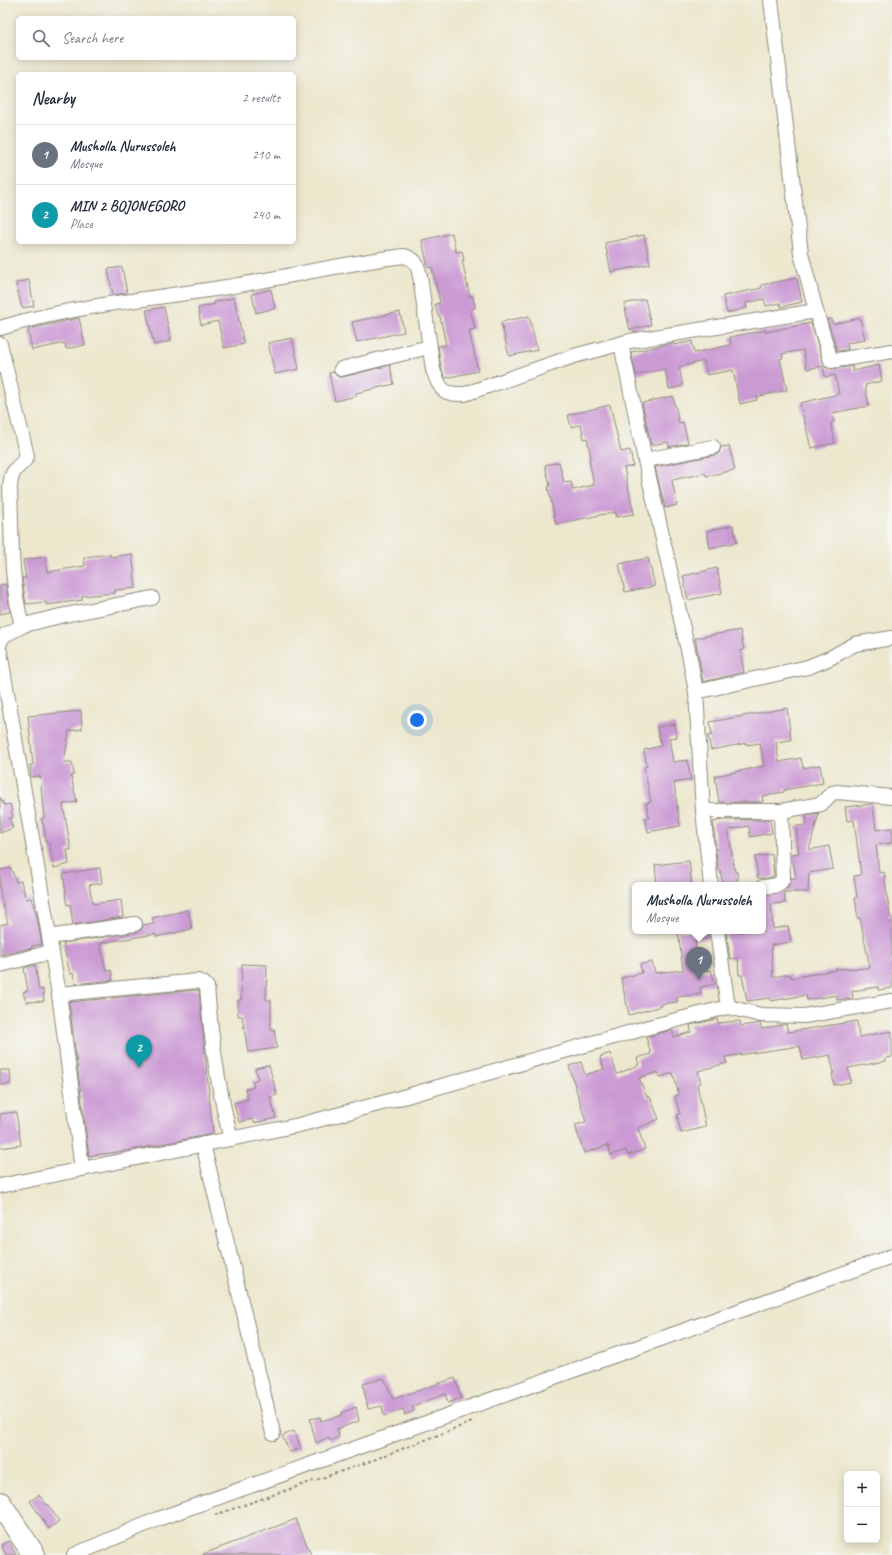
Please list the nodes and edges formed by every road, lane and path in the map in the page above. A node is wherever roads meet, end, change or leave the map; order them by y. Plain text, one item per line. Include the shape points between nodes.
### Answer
1 (771, 0) edge
2 (816, 311) junction
3 (0, 328) edge
4 (0, 344) edge
5 (621, 344) junction
6 (429, 347) junction
7 (892, 351) edge
8 (340, 368) dead end
9 (712, 447) dead end
10 (645, 460) junction
11 (152, 598) dead end
12 (22, 626) junction
13 (892, 638) edge
14 (0, 643) edge
15 (0, 652) edge
16 (696, 692) junction
17 (892, 797) edge
18 (703, 811) junction
19 (781, 811) junction
20 (711, 882) edge
21 (766, 887) edge
22 (135, 924) dead end
23 (717, 934) edge
24 (49, 937) junction
25 (51, 952) junction
26 (0, 965) edge
27 (59, 994) junction
28 (892, 1001) edge
29 (728, 1007) junction
30 (231, 1139) junction
31 (203, 1144) junction
32 (82, 1169) junction
33 (0, 1186) edge
34 (892, 1256) edge
35 (273, 1433) dead end
36 (368, 1462) dead end
37 (0, 1503) edge
38 (215, 1514) dead end
39 (34, 1555) edge
40 (74, 1555) edge

1 - 2 street via 801,254
2 - 5 street
2 - 7 street via 831,361
3 - 6 street via 83,308 228,287 404,256 412,258 418,269 423,290
4 - 12 street via 27,456 11,476 10,487 12,566
5 - 6 street via 574,356 465,394 452,395 438,383
5 - 10 street
6 - 8 street
9 - 10 street
10 - 16 street
11 - 12 street
12 - 14 street via 5,635
13 - 16 street via 855,644 808,667
15 - 24 street
16 - 18 street
17 - 19 street via 832,793 821,804
18 - 19 street
18 - 20 street
19 - 21 street via 783,879 776,886
22 - 24 street
23 - 29 street
24 - 25 street
25 - 26 street
25 - 27 street
27 - 30 street via 198,981 203,983 207,987 221,1101
27 - 32 street
28 - 29 street via 804,1016 762,1014
29 - 30 street via 299,1125
30 - 31 street
31 - 32 street
31 - 35 street
32 - 33 street
34 - 40 street via 158,1519
36 - 38 path
37 - 39 highway

